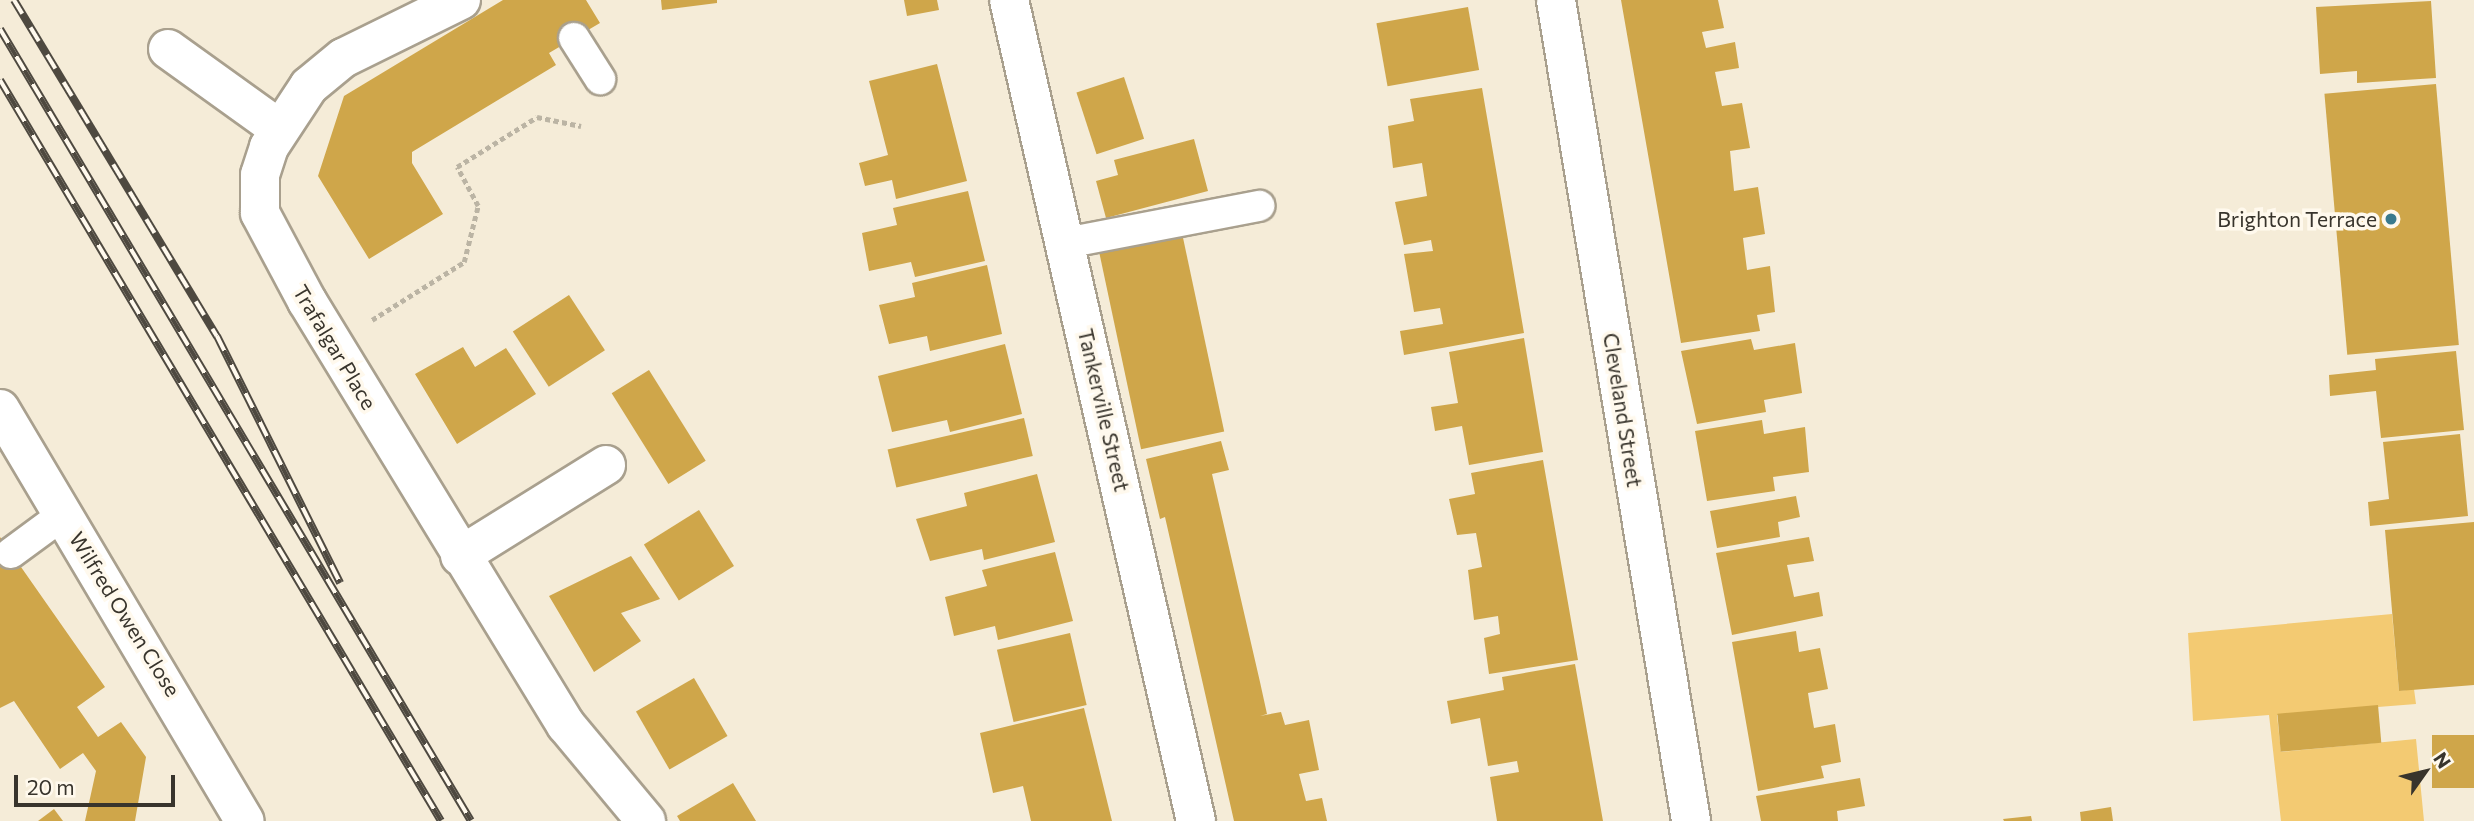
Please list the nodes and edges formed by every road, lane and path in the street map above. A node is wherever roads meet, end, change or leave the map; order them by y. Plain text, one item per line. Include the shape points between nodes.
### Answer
1 (461, 0) edge
2 (1009, 0) edge
3 (1556, 0) edge
4 (574, 38) dead end
5 (168, 49) dead end
6 (600, 79) dead end
7 (581, 126) dead end
8 (278, 128) junction
9 (1259, 206) dead end
10 (1066, 243) junction
11 (333, 345) junction
12 (0, 409) edge
13 (606, 465) dead end
14 (64, 514) junction
15 (11, 552) dead end
16 (460, 556) junction
17 (245, 821) edge
18 (646, 821) edge
19 (1196, 821) edge
20 (1691, 821) edge

1 - 8 street, Trafalgar Place via 343,58 309,86
2 - 10 street, Tankerville Street
3 - 20 street, Cleveland Street
4 - 6 lane
5 - 8 street
7 - 11 path via 537,117 457,167 478,206 464,262
8 - 11 street, Trafalgar Place via 260,176 260,213
9 - 10 lane
10 - 19 street, Tankerville Street
11 - 16 street, Trafalgar Place
12 - 14 street, Wilfred Owen Close
13 - 16 street
14 - 15 lane
14 - 17 street, Wilfred Owen Close
16 - 18 street, Trafalgar Place via 566,725

